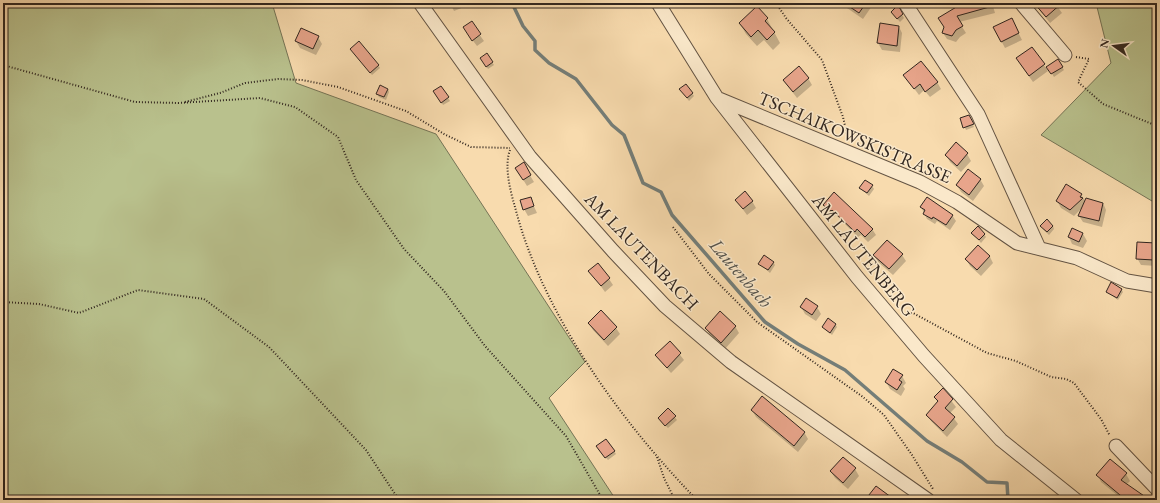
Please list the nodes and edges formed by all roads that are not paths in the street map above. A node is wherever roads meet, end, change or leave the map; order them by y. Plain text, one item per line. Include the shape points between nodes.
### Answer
1 (420, 3) edge
2 (658, 3) edge
3 (905, 3) edge
4 (1021, 3) edge
5 (1065, 55) road end
6 (718, 98) junction
7 (1039, 248) junction
8 (1157, 286) edge
9 (1116, 446) road end
10 (1157, 489) edge
11 (932, 497) edge
12 (1076, 500) edge

1 - 11 street, AM LAUTENBACH via 515,145 540,169 664,306 731,362
2 - 6 street, AM LAUTENBERG
3 - 7 street via 978,114
4 - 5 street
6 - 7 street, TSCHAIKOWSKISTRASSE via 920,182 957,202 1017,243
6 - 12 street, AM LAUTENBERG via 857,277 924,356 1002,440
7 - 8 street, TSCHAIKOWSKISTRASSE via 1077,258 1127,281
9 - 10 street

